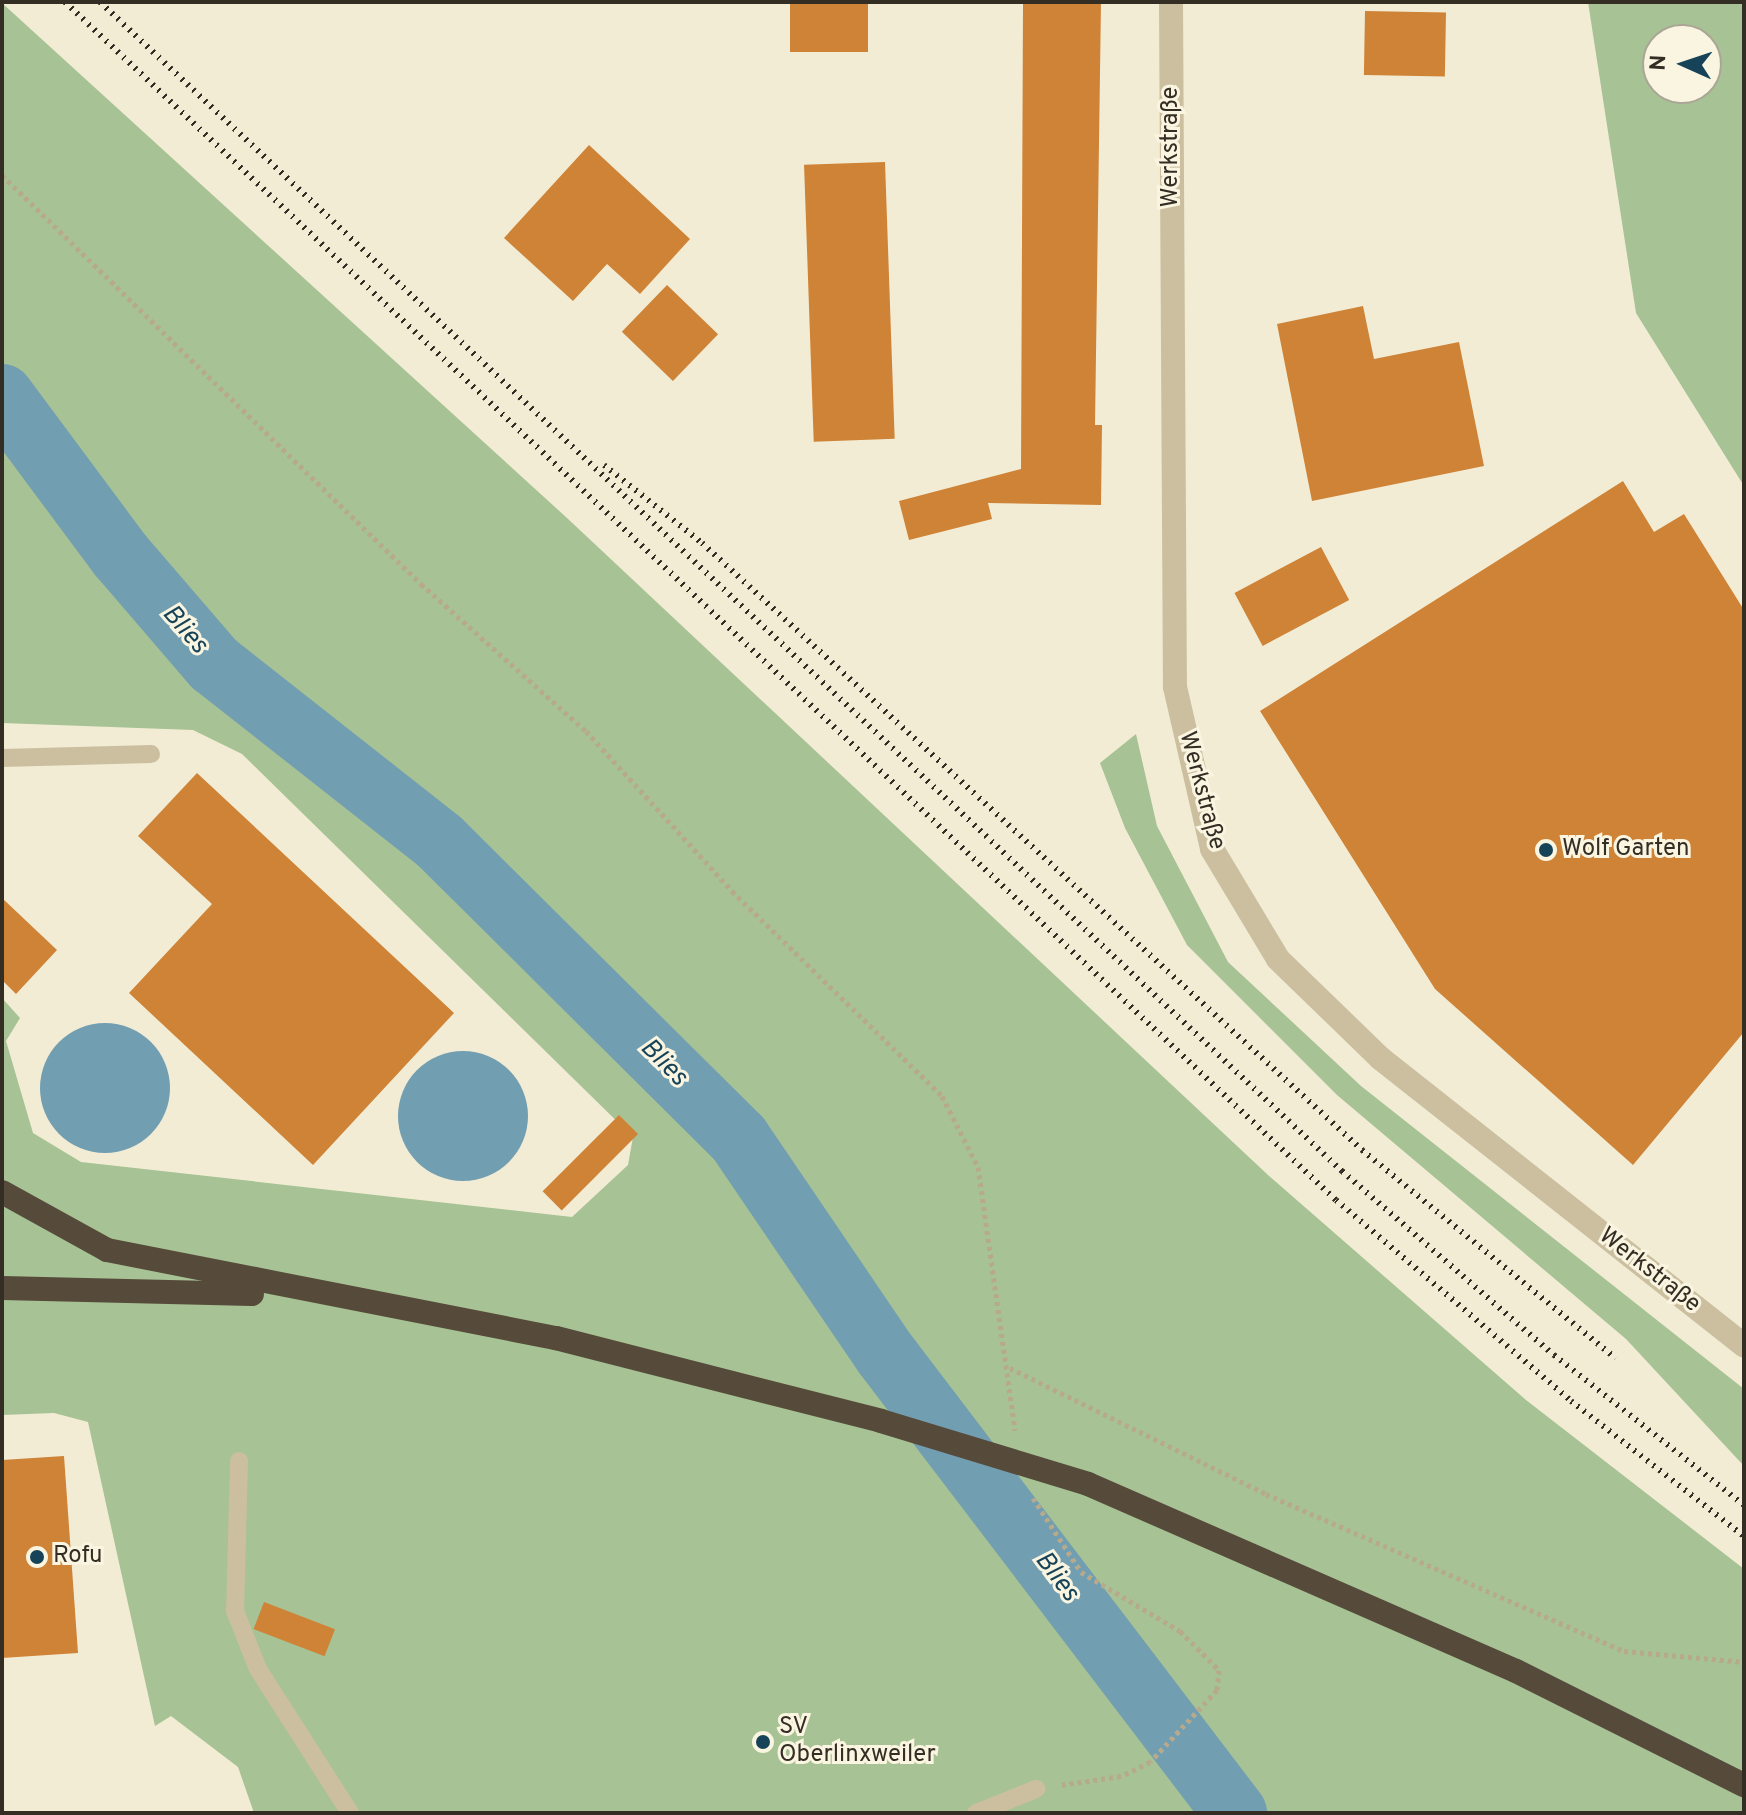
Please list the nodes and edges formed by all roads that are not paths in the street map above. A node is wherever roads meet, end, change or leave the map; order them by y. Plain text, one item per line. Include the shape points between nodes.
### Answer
1 (1171, 2) edge
2 (151, 754) dead end
3 (2, 758) edge
4 (2, 1192) edge
5 (2, 1288) edge
6 (409, 1311) junction
7 (1744, 1345) edge
8 (239, 1461) dead end
9 (1744, 1785) edge
10 (1036, 1789) road end
11 (350, 1813) edge
12 (976, 1813) edge

1 - 7 street, Werkstraße via 1175,687 1212,849 1278,959 1380,1058
2 - 3 lane
4 - 6 highway via 107,1250
5 - 6 highway via 267,1295
6 - 9 highway, bridge via 571,1341 881,1421 1088,1484 1473,1651
8 - 11 lane via 235,1611 258,1669
10 - 12 lane

